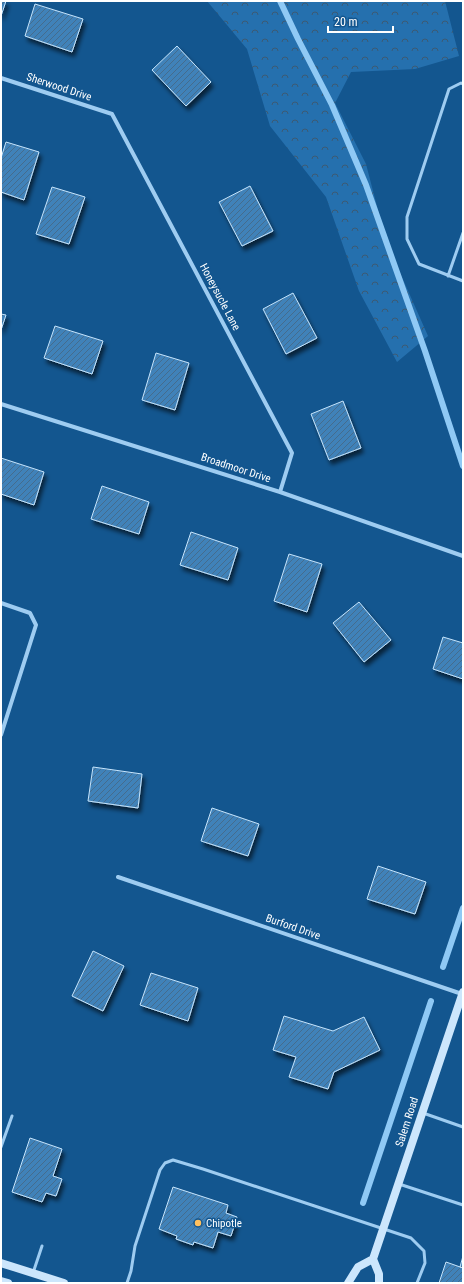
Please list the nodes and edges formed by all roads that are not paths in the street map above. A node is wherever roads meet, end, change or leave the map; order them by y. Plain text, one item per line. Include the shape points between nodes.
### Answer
1 (1, 78) edge
2 (463, 84) edge
3 (112, 114) joint
4 (463, 233) edge
5 (448, 276) junction
6 (463, 282) edge
7 (1, 404) edge
8 (280, 492) junction
9 (463, 556) edge
10 (1, 603) edge
11 (1, 735) edge
12 (118, 877) dead end
13 (463, 994) edge
14 (422, 1113) junction
15 (12, 1116) dead end
16 (463, 1126) edge
17 (1, 1148) edge
18 (398, 1184) junction
19 (463, 1206) edge
20 (382, 1228) junction
21 (42, 1246) dead end
22 (372, 1259) junction
23 (1, 1262) edge
24 (33, 1273) junction
25 (1, 1281) edge
26 (8, 1283) edge
27 (64, 1283) edge
28 (127, 1283) edge
29 (348, 1283) edge
30 (378, 1283) edge
31 (417, 1283) edge

1 - 3 street, Sherwood Drive
2 - 5 lane via 449,89 407,217 407,239 419,264
3 - 8 street, Honeysucle Lane via 292,453
4 - 5 lane
5 - 6 lane
7 - 8 street, Broadmoor Drive
8 - 9 street, Broadmoor Drive
10 - 11 street via 30,613 36,625
12 - 13 street, Burford Drive
13 - 14 main road, Salem Road
14 - 16 lane
14 - 18 main road, Salem Road
15 - 17 lane
18 - 19 lane
18 - 20 main road, Salem Road
20 - 22 main road, Salem Road
20 - 28 lane via 173,1160 165,1163 160,1170 135,1246
20 - 31 lane via 411,1238 424,1251 425,1263
21 - 24 lane
22 - 29 main road via 358,1268
22 - 30 main road via 379,1274
23 - 24 main road
24 - 27 main road
25 - 26 main road

